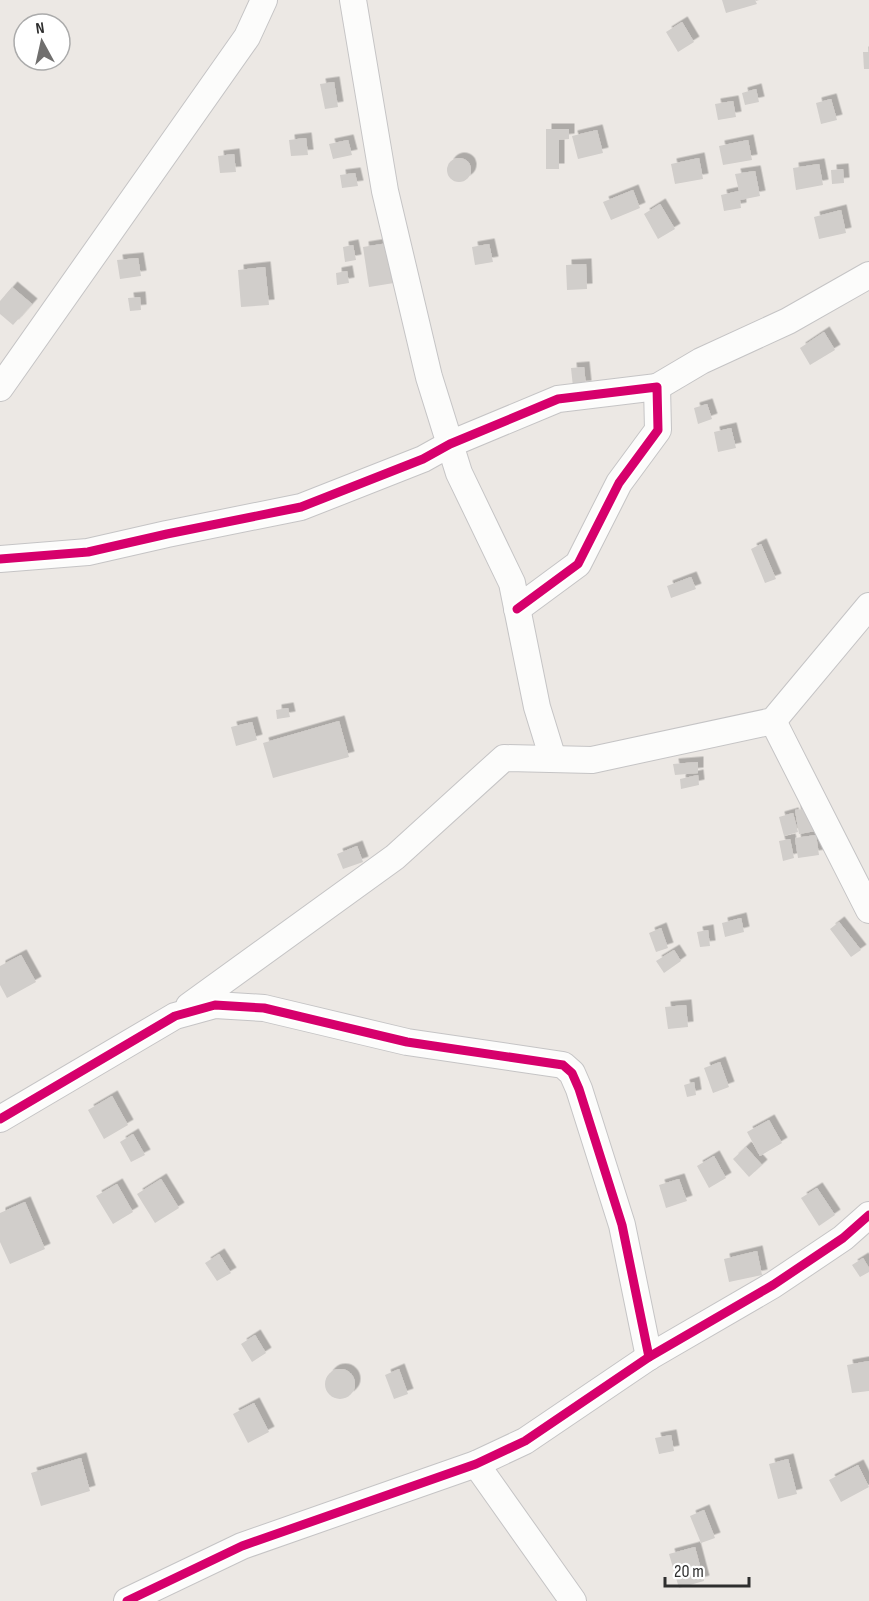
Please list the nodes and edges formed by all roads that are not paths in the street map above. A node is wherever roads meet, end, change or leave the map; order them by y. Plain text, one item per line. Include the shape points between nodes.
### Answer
1 (264, 0) edge
2 (352, 0) edge
3 (869, 275) edge
4 (657, 387) junction
5 (0, 388) edge
6 (450, 444) junction
7 (0, 559) edge
8 (869, 606) edge
9 (517, 609) junction
10 (773, 721) junction
11 (553, 759) junction
12 (869, 910) edge
13 (165, 1022) junction
14 (0, 1119) edge
15 (868, 1217) edge
16 (649, 1357) junction
17 (476, 1464) junction
18 (127, 1601) edge
19 (573, 1601) edge

1 - 5 street via 247,37
2 - 6 street via 385,191 429,377
3 - 4 street
4 - 6 street via 558,399
4 - 9 street via 658,430 619,483 578,564
6 - 7 street via 423,459 301,507 88,552
6 - 9 street via 459,473 512,583
8 - 10 street
9 - 11 street via 537,707
10 - 11 street via 592,760
10 - 12 street
11 - 13 street via 504,758 395,857
13 - 14 street
13 - 16 street via 215,1005 264,1008 406,1042 563,1065 572,1073 579,1089 622,1225
15 - 16 street via 773,1285
16 - 17 street via 525,1442
17 - 18 street via 242,1546
17 - 19 street

